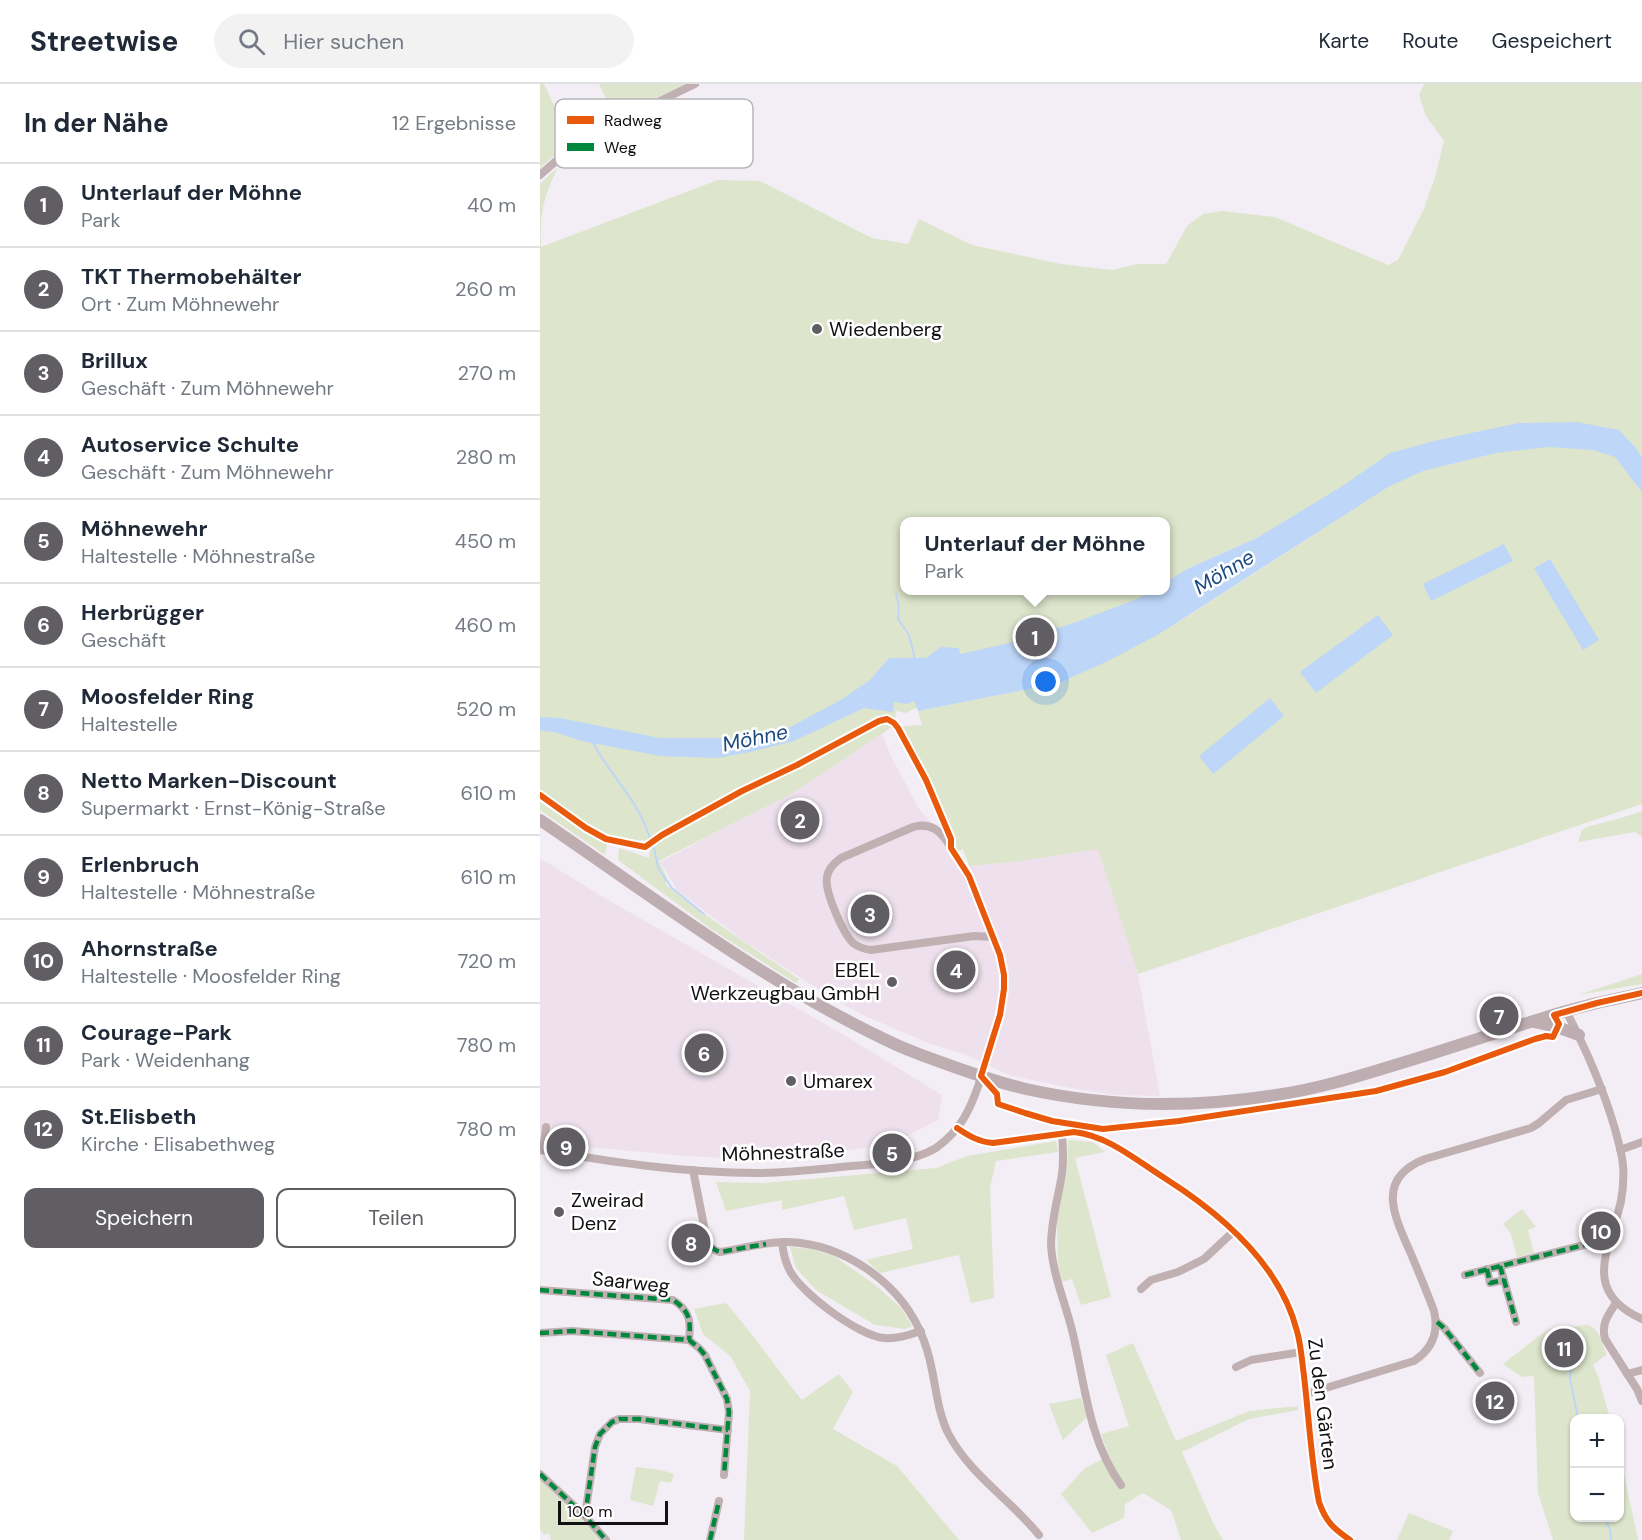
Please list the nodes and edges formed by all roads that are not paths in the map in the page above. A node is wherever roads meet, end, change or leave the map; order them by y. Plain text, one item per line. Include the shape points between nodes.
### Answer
1 (695, 84) edge
2 (664, 99) edge
3 (555, 162) edge
4 (540, 175) edge
5 (540, 820) edge
6 (993, 937) junction
7 (1642, 993) edge
8 (1566, 1011) junction
9 (1532, 1022) junction
10 (1579, 1035) junction
11 (981, 1076) junction
12 (1602, 1089) junction
13 (546, 1127) dead end
14 (957, 1128) junction
15 (1062, 1133) junction
16 (1642, 1142) edge
17 (542, 1150) edge
18 (1620, 1150) junction
19 (693, 1170) junction
20 (1234, 1231) junction
21 (1608, 1240) junction
22 (782, 1242) junction
23 (1500, 1266) junction
24 (1487, 1269) junction
25 (1465, 1275) dead end
26 (1504, 1280) junction
27 (1141, 1289) dead end
28 (540, 1290) edge
29 (1616, 1303) junction
30 (1642, 1319) edge
31 (1437, 1322) junction
32 (1516, 1322) dead end
33 (921, 1331) junction
34 (540, 1333) edge
35 (689, 1340) junction
36 (1300, 1352) junction
37 (1236, 1367) dead end
38 (1642, 1370) edge
39 (1480, 1373) dead end
40 (1627, 1374) junction
41 (1306, 1394) junction
42 (1642, 1401) edge
43 (728, 1430) junction
44 (540, 1474) edge
45 (724, 1475) dead end
46 (1121, 1485) dead end
47 (719, 1501) dead end
48 (585, 1516) junction
49 (1039, 1535) dead end
50 (606, 1540) edge
51 (710, 1540) edge
52 (1350, 1540) edge

1 - 2 street
3 - 4 street
5 - 11 main road via 726,948 814,1002 891,1042
6 - 6 street, Möhnestraße via 969,876 936,829 920,825 840,858 826,879 845,933 866,950
6 - 11 street, Möhnestraße via 1000,955 1004,989
7 - 8 main road
8 - 9 main road
8 - 10 street
9 - 10 main road
9 - 11 main road via 1335,1083 1216,1102 1092,1099
10 - 12 street
11 - 14 street, Möhnestraße
12 - 18 street
12 - 31 street via 1566,1100 1531,1128 1425,1159 1400,1176 1392,1206
13 - 17 street, Möhnestraße
14 - 15 street, Zu den Gärten via 984,1143
14 - 19 street, Möhnestraße via 929,1151 906,1159 783,1172
15 - 20 street, Zu den Gärten via 1087,1133 1109,1143 1192,1197
15 - 46 street via 1062,1171 1052,1225 1053,1266 1074,1337 1095,1433 1109,1469
16 - 18 street
17 - 19 street, Möhnestraße
18 - 21 street via 1622,1194
19 - 22 street via 705,1235 714,1250
20 - 27 street via 1204,1259 1151,1280
20 - 36 street, Zu den Gärten via 1280,1290 1297,1331
21 - 23 street
21 - 29 street via 1603,1271
22 - 33 street via 820,1247 864,1267 902,1302
22 - 33 street via 793,1277 844,1321 885,1338
23 - 24 street
23 - 26 street
24 - 25 street
24 - 26 street via 1490,1283
26 - 32 street
28 - 35 street, Saarweg via 673,1300 689,1318
29 - 30 street
29 - 40 street via 1606,1317 1603,1332
31 - 39 street
31 - 41 street via 1431,1344 1414,1361
33 - 49 street via 949,1434 975,1471
34 - 35 street via 572,1331
35 - 43 street via 705,1355 727,1399
36 - 37 street via 1251,1360
36 - 41 street, Zu den Gärten
38 - 40 street
40 - 42 street
41 - 52 street, Zu den Gärten via 1319,1502 1329,1523
43 - 45 street
43 - 48 street via 639,1419 612,1422 600,1434 595,1447
44 - 48 street
47 - 51 street
48 - 50 street

